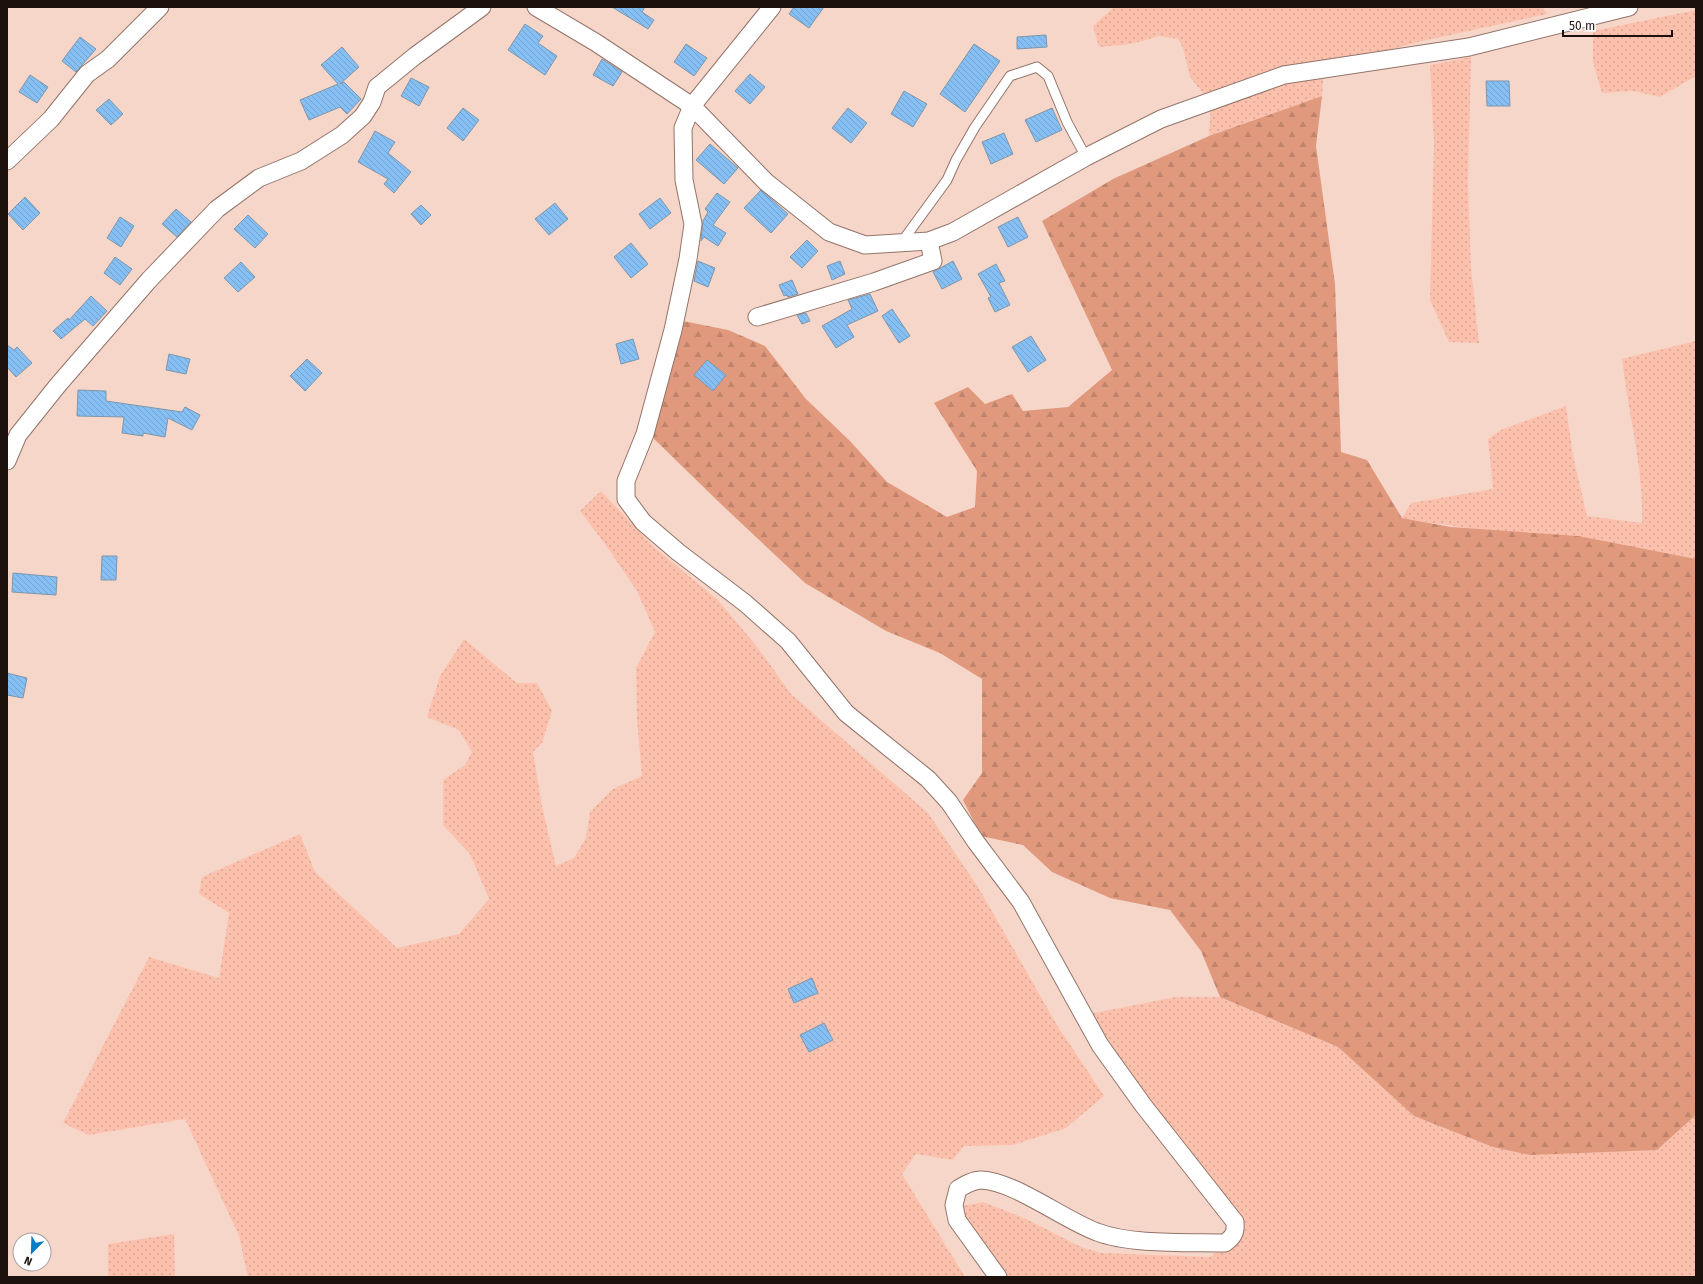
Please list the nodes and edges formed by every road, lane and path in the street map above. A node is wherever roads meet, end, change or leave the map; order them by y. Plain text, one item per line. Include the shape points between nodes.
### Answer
1 (160, 7) edge
2 (482, 7) edge
3 (536, 7) edge
4 (772, 7) edge
5 (1628, 7) edge
6 (692, 106) junction
7 (1086, 157) junction
8 (7, 161) edge
9 (929, 241) junction
10 (901, 243) junction
11 (757, 317) dead end
12 (7, 461) edge
13 (998, 1277) edge

1 - 8 street via 108,59 87,74 51,119
2 - 12 street via 377,87 372,102 363,116 342,135 301,161 259,178 217,209 144,286 58,385 18,435
3 - 6 street via 595,42
4 - 6 street
5 - 7 street via 1470,46 1284,75 1161,119
6 - 10 street via 766,182 829,232 865,245
6 - 13 street via 683,131 684,180 693,224 688,259 673,330 645,434 626,481 626,499 649,527 788,641 846,714 928,779 949,802 1021,902 1100,1045 1234,1222 1236,1231 1225,1243 1120,1239 1097,1232 1004,1185 980,1180 958,1189 954,1205 957,1220
7 - 9 street via 953,232
7 - 10 lane via 1067,122 1048,76 1037,66 1010,76 975,127 947,180
9 - 10 street
9 - 11 street via 933,261 874,282

